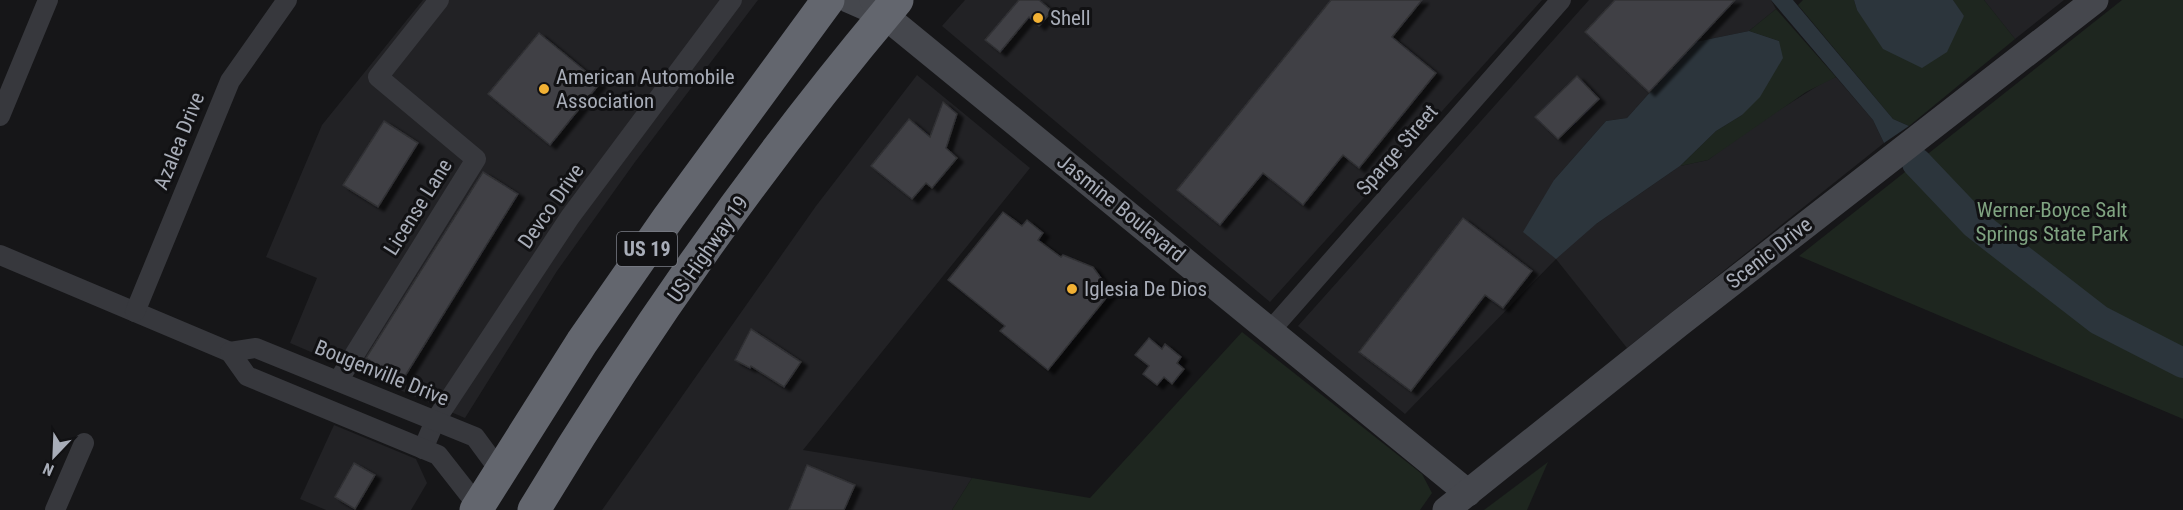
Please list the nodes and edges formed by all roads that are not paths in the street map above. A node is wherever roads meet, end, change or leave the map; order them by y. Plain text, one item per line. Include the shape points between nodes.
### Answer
1 (48, 0) edge
2 (439, 0) edge
3 (732, 0) edge
4 (828, 0) edge
5 (850, 0) edge
6 (1561, 0) edge
7 (2095, 0) edge
8 (285, 1) edge
9 (885, 5) edge
10 (0, 116) edge
11 (0, 255) edge
12 (135, 312) junction
13 (1270, 331) junction
14 (230, 352) junction
15 (338, 381) junction
16 (435, 421) junction
17 (84, 443) dead end
18 (423, 449) junction
19 (500, 471) junction
20 (1468, 493) junction
21 (486, 509) edge
22 (55, 510) edge
23 (534, 510) edge
24 (1446, 510) edge

1 - 10 street
2 - 15 street, License Lane via 378,77 476,159
3 - 16 street, Devco Drive via 570,217
4 - 19 highway, US 19 via 589,333
5 - 9 street, Jasmine Boulevard
6 - 13 street, Sparge Street
7 - 20 street, Scenic Drive
8 - 12 street, Azalea Drive via 230,81
9 - 13 street, Jasmine Boulevard
9 - 23 highway, US Highway 19 / US 19 via 703,254
11 - 12 street, Bougenville Drive
12 - 14 street, Bougenville Drive
13 - 20 street, Jasmine Boulevard
14 - 15 street, Bougenville Drive via 256,348
14 - 18 street via 247,376
15 - 16 street, Bougenville Drive
16 - 18 street, Devco Drive
16 - 19 street, Bougenville Drive via 475,437
17 - 22 street
18 - 21 street via 438,455
19 - 21 highway via 507,497
20 - 24 street, Scenic Drive

